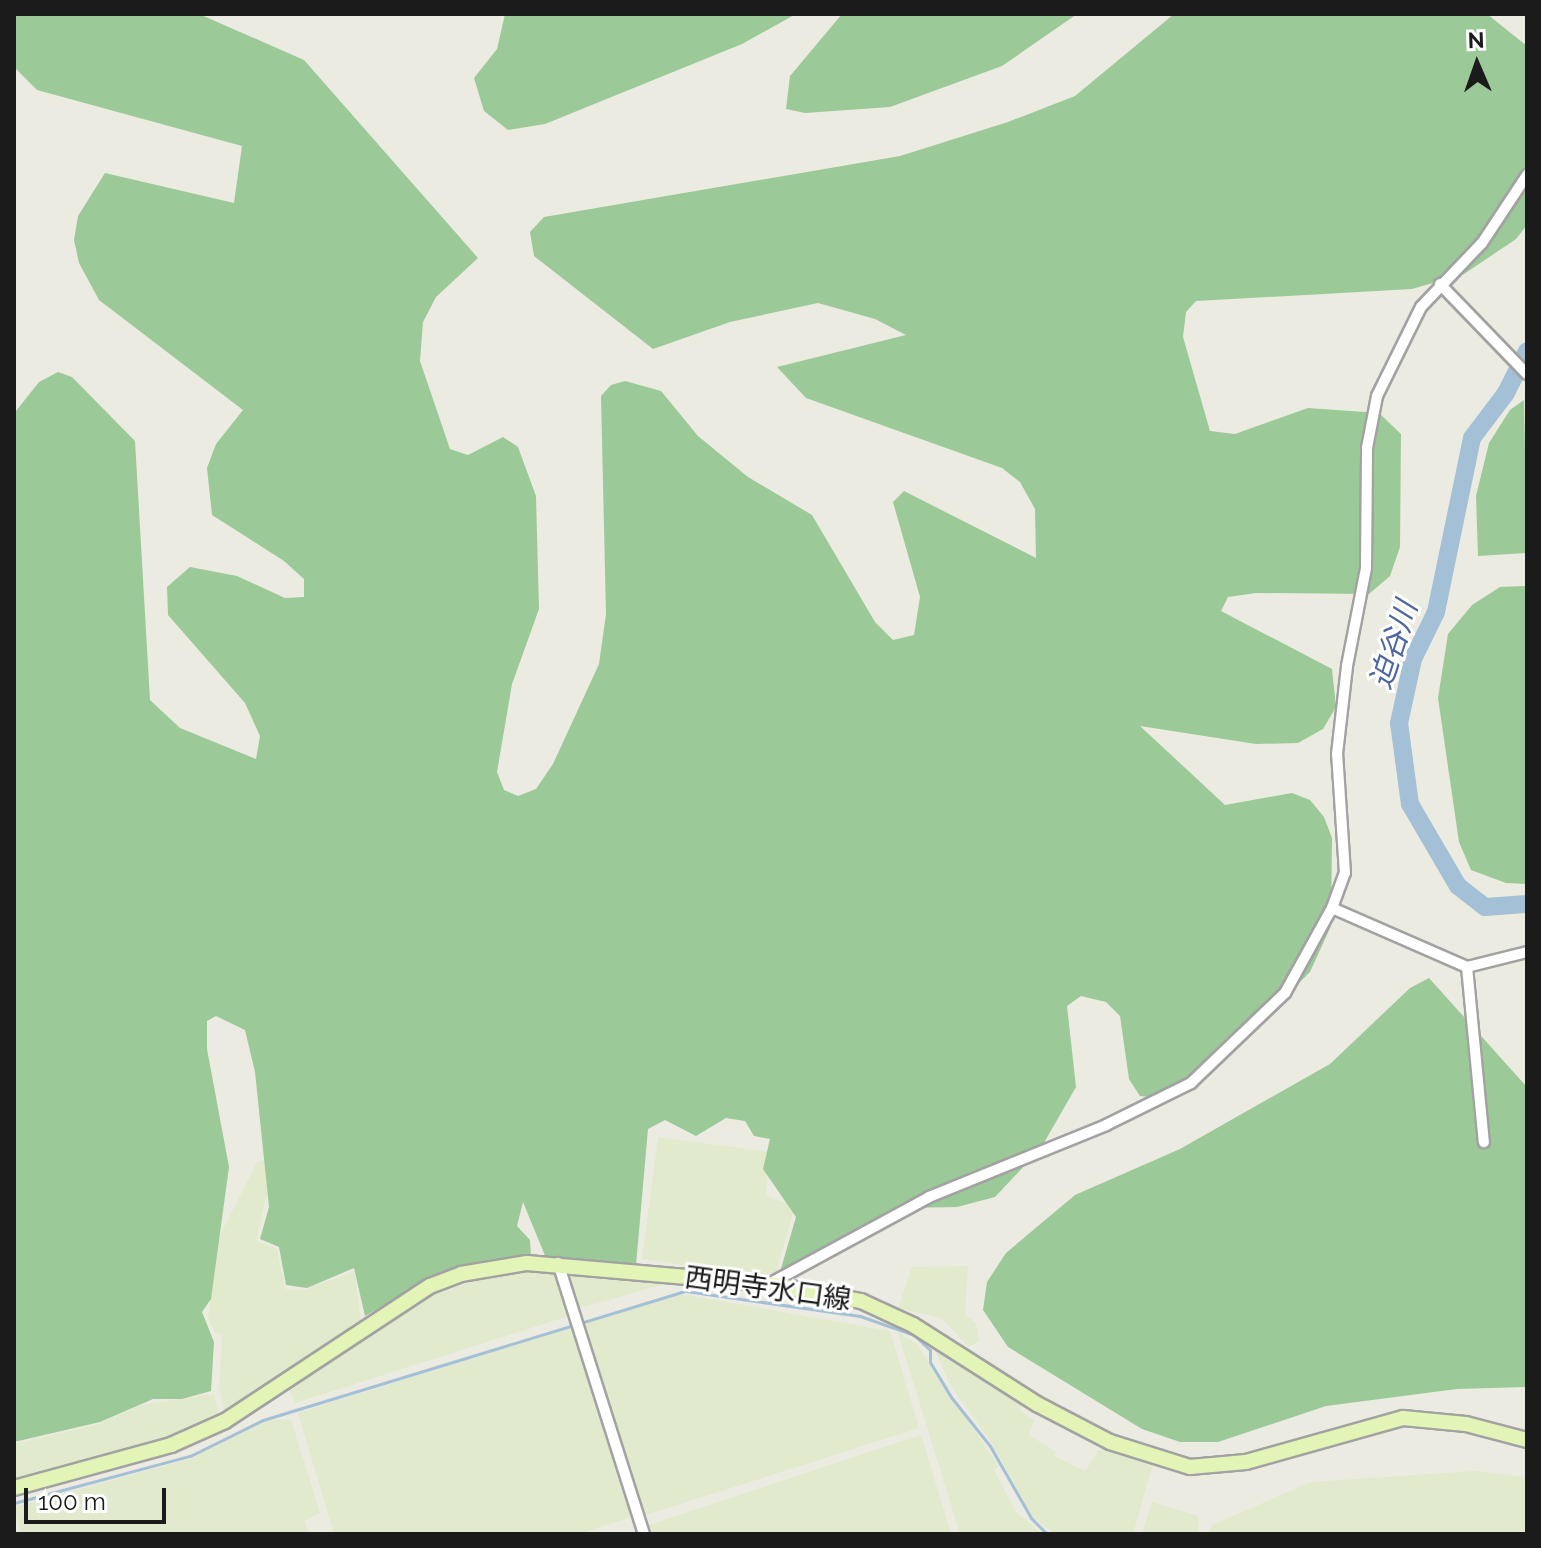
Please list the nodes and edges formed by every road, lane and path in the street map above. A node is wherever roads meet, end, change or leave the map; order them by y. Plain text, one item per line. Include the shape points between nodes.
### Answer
1 (1527, 175) edge
2 (1440, 284) junction
3 (1527, 374) edge
4 (1332, 908) junction
5 (1527, 952) edge
6 (1467, 967) junction
7 (1484, 1142) dead end
8 (558, 1263) junction
9 (769, 1284) junction
10 (1527, 1440) edge
11 (14, 1488) edge
12 (644, 1534) edge

1 - 2 street via 1482,243
2 - 3 street
2 - 4 street via 1408,328 1370,422 1366,568 1337,754 1345,873
4 - 6 street
4 - 9 street via 1285,993 1191,1083 1106,1125 929,1197
5 - 6 street
6 - 7 street
8 - 9 main road, 西明寺水口線
8 - 11 main road, 西明寺水口線 via 493,1267 430,1286 225,1421 171,1445
8 - 12 street
9 - 10 main road, 西明寺水口線 via 889,1311 1037,1404 1110,1442 1190,1467 1246,1462 1403,1418 1466,1424

